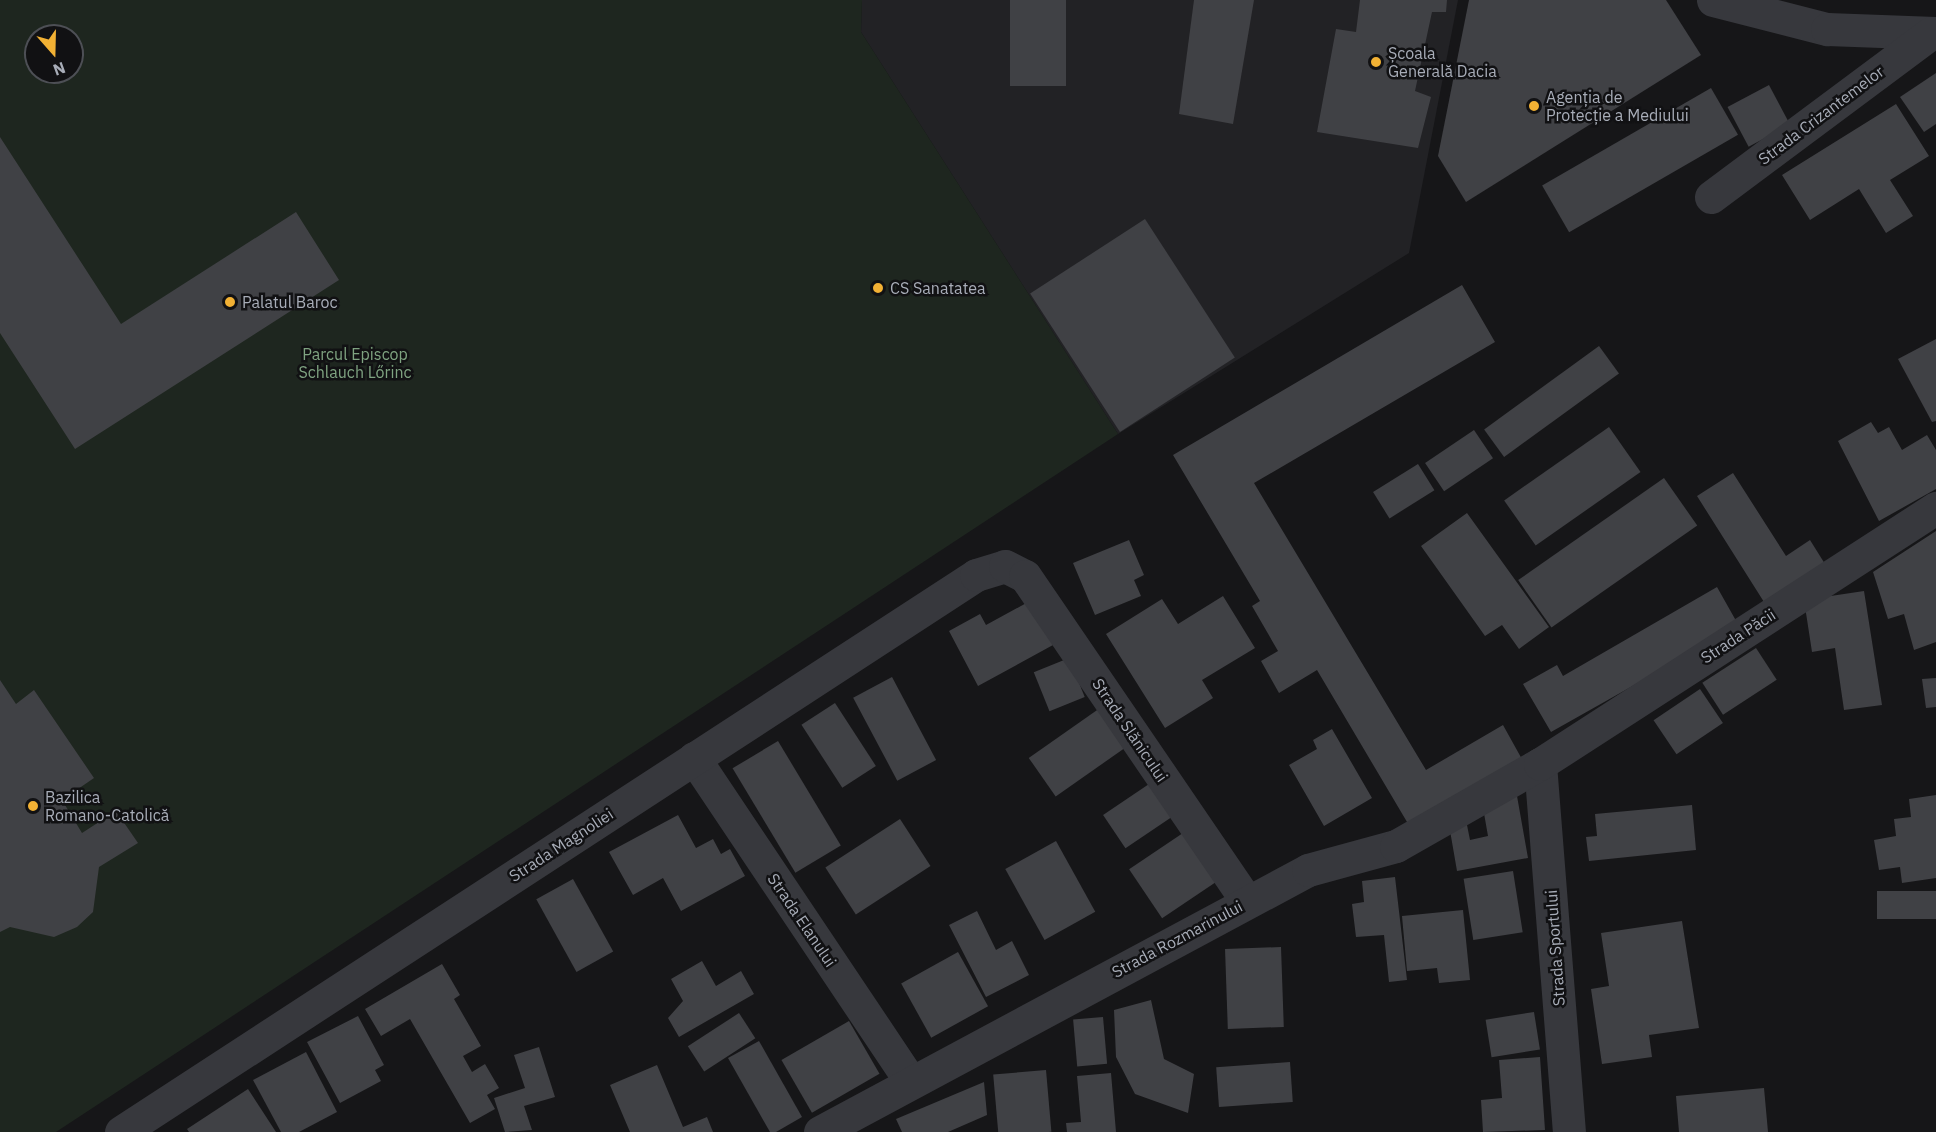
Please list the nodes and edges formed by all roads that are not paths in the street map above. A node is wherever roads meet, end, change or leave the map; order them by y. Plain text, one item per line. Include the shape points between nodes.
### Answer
1 (1713, 0) edge
2 (1933, 33) edge
3 (1711, 196) dead end
4 (1936, 508) edge
5 (1005, 566) joint
6 (694, 758) junction
7 (1540, 764) junction
8 (1247, 902) junction
9 (911, 1082) junction
10 (121, 1132) edge
11 (820, 1132) edge
12 (1569, 1132) edge

1 - 2 street via 1827,29
2 - 3 street, Strada Crizantemelor
4 - 7 street, Strada Păcii
5 - 6 street, Strada Magnoliei via 976,575
5 - 8 street, Strada Slănicului via 1025,576
6 - 9 street, Strada Elanului
6 - 10 street, Strada Magnoliei
7 - 8 street, Strada Rozmarinului via 1396,846 1308,870
7 - 12 street, Strada Sportului
8 - 9 street, Strada Rozmarinului
9 - 11 street, Strada Rozmarinului

